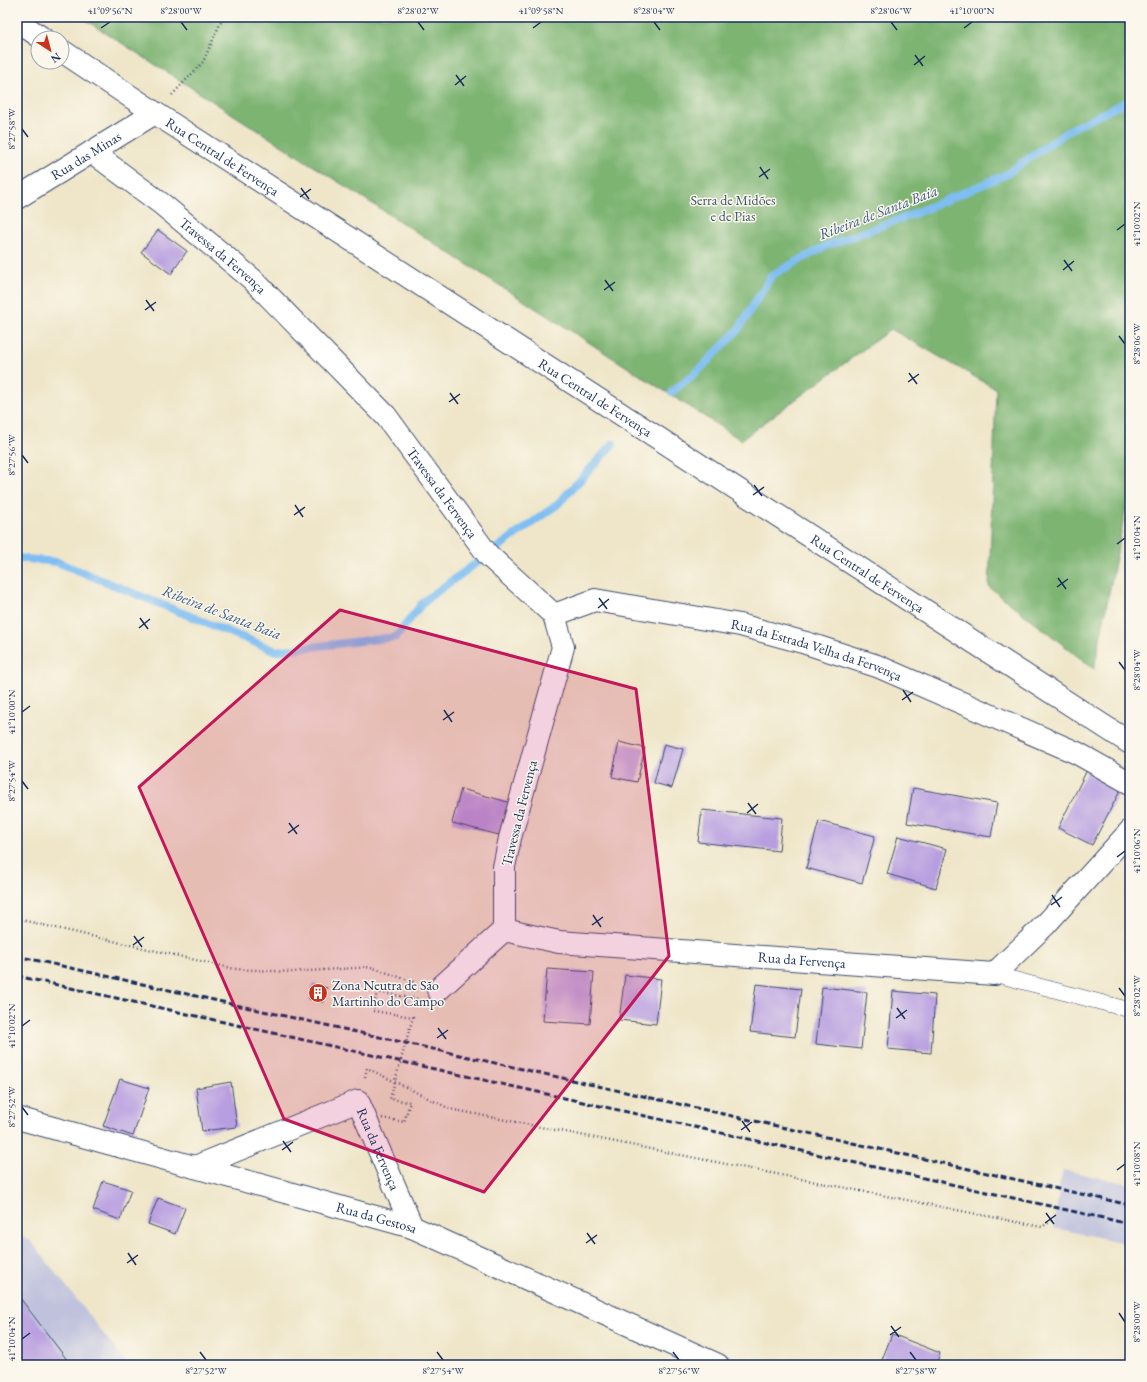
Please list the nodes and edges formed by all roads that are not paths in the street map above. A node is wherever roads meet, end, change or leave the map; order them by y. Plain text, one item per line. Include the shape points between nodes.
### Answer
1 (17, 21) edge
2 (30, 30) edge
3 (70, 56) edge
4 (155, 113) junction
5 (92, 152) junction
6 (17, 198) edge
7 (554, 615) junction
8 (1130, 743) edge
9 (1130, 783) edge
10 (1130, 830) edge
11 (504, 930) junction
12 (994, 974) junction
13 (438, 990) road end
14 (1130, 1010) edge
15 (17, 1118) edge
16 (194, 1167) junction
17 (412, 1227) junction
18 (718, 1365) edge

1 - 2 street
3 - 4 street, Rua Central de Fervença
4 - 5 street, Rua das Minas
4 - 8 street, Rua Central de Fervença
5 - 6 street, Rua das Minas
5 - 7 street, Travessa da Fervença via 162,205 252,279 386,416 488,555
7 - 9 street, Rua da Estrada Velha da Fervença via 595,600 740,625 806,643 877,666 1077,753
7 - 11 street, Travessa da Fervença via 563,648 510,838 504,867
10 - 12 street via 1046,924
11 - 12 street, Rua da Fervença via 560,942
11 - 13 street
12 - 14 lane
15 - 16 street, Rua da Gestosa
16 - 17 street, Rua da Gestosa
16 - 17 street, Rua da Fervença via 358,1101
17 - 18 street, Rua da Gestosa

